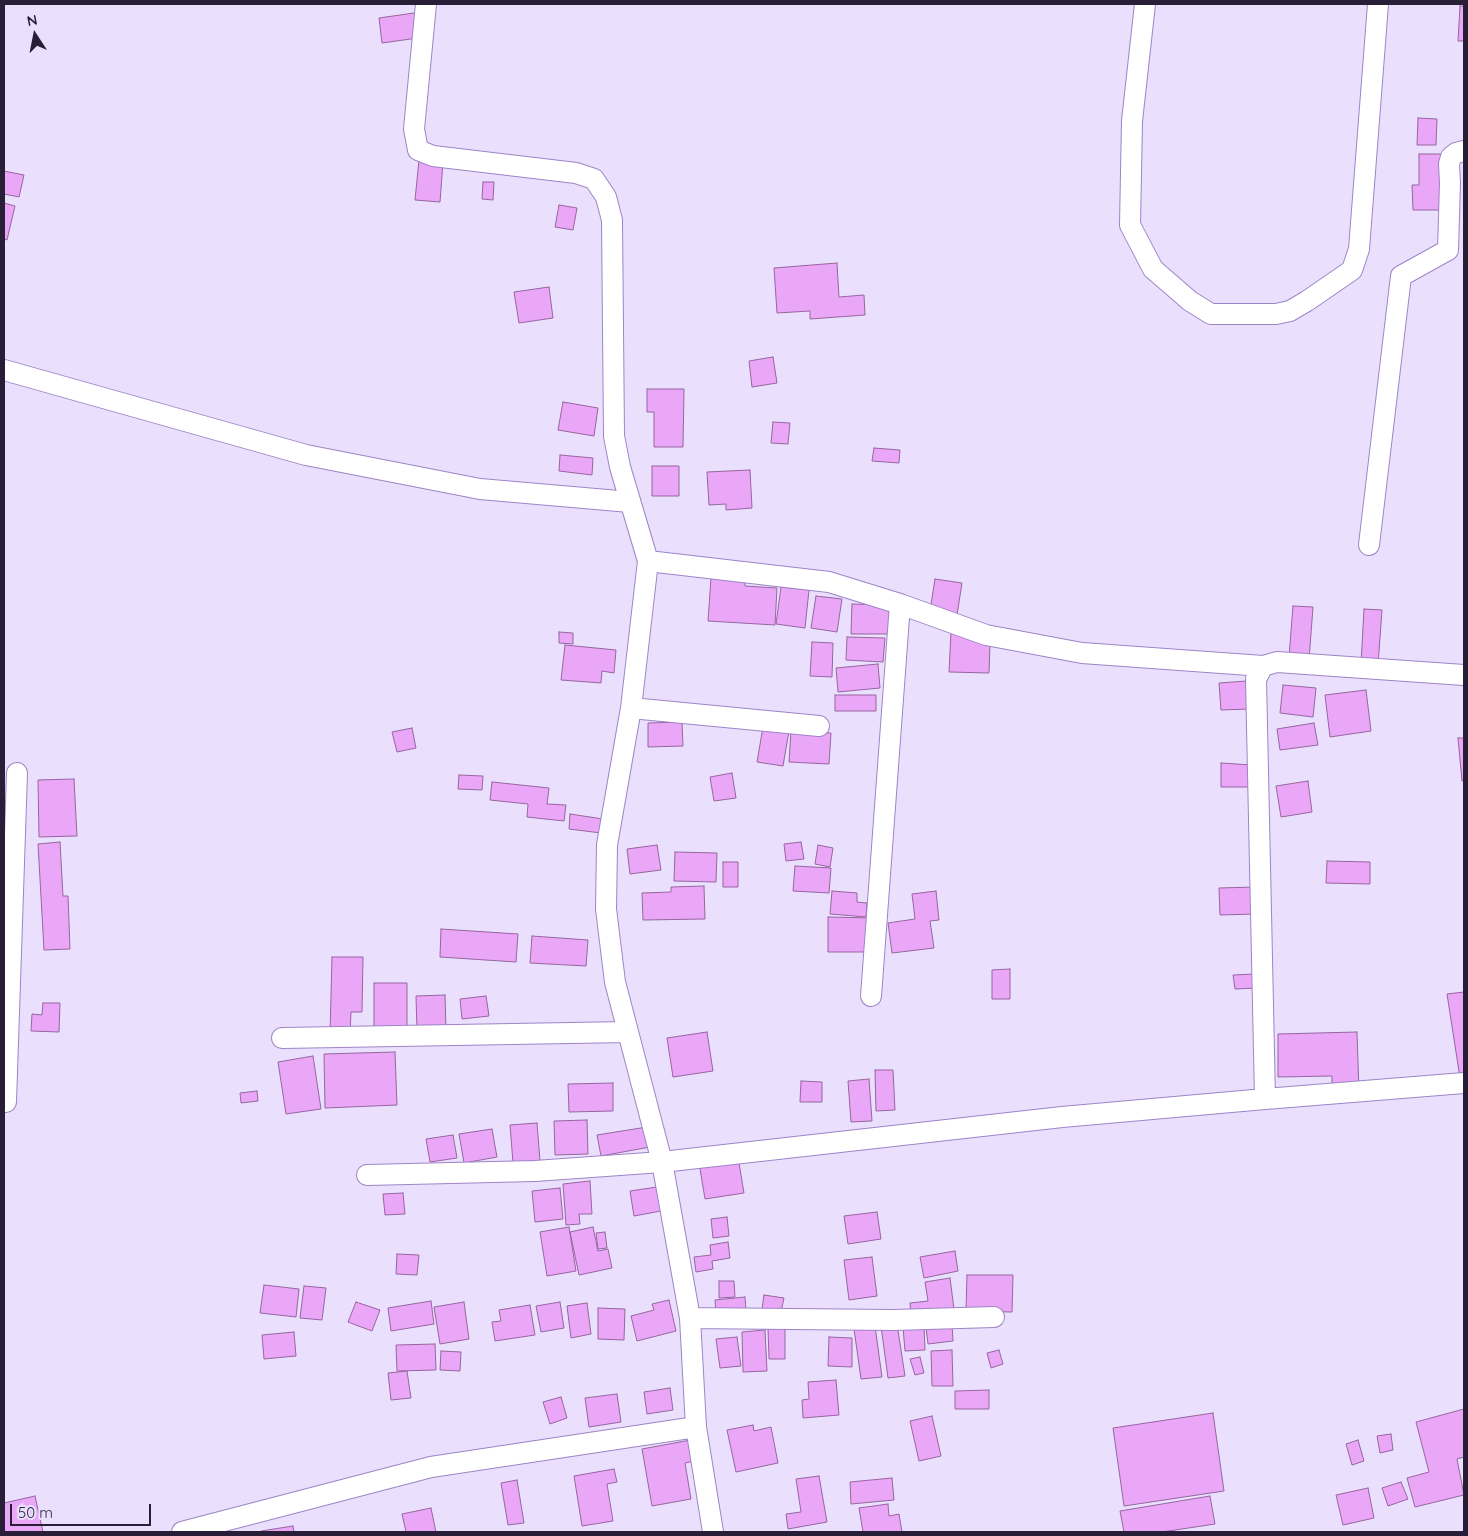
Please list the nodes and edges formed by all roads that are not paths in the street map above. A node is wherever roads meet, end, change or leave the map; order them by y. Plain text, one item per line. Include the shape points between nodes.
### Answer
1 (426, 4) edge
2 (1145, 4) edge
3 (1378, 4) edge
4 (1464, 151) edge
5 (4, 370) edge
6 (630, 502) junction
7 (1368, 545) dead end
8 (648, 561) junction
9 (900, 604) junction
10 (1263, 666) junction
11 (1464, 675) edge
12 (631, 708) junction
13 (819, 726) dead end
14 (17, 773) dead end
15 (10, 853) edge
16 (871, 996) dead end
17 (628, 1032) junction
18 (282, 1038) dead end
19 (1464, 1083) edge
20 (1265, 1100) junction
21 (6, 1102) dead end
22 (662, 1162) junction
23 (368, 1175) dead end
24 (994, 1317) dead end
25 (690, 1318) junction
26 (696, 1427) junction
27 (182, 1532) edge
28 (713, 1532) edge

1 - 6 street via 414,129 418,150 433,156 576,173 594,179 606,197 612,220 614,436
2 - 3 street via 1132,121 1130,225 1153,269 1190,301 1211,314 1290,311 1352,270 1359,249
4 - 7 street via 1451,157 1449,164 1448,250 1401,276
5 - 6 street via 306,455 480,489
6 - 8 street
8 - 9 street via 829,582
8 - 12 street
9 - 10 street via 986,635 1082,653
9 - 16 street
10 - 11 street via 1292,662
10 - 20 street via 1256,679
12 - 13 street
12 - 17 street via 607,845 606,891 615,982
14 - 15 street
15 - 21 street
17 - 18 street
17 - 22 street
19 - 20 street
20 - 22 street via 1062,1117
22 - 23 street via 535,1171
22 - 25 street
24 - 25 street via 893,1320
25 - 26 street
26 - 27 street via 431,1467
26 - 28 street

